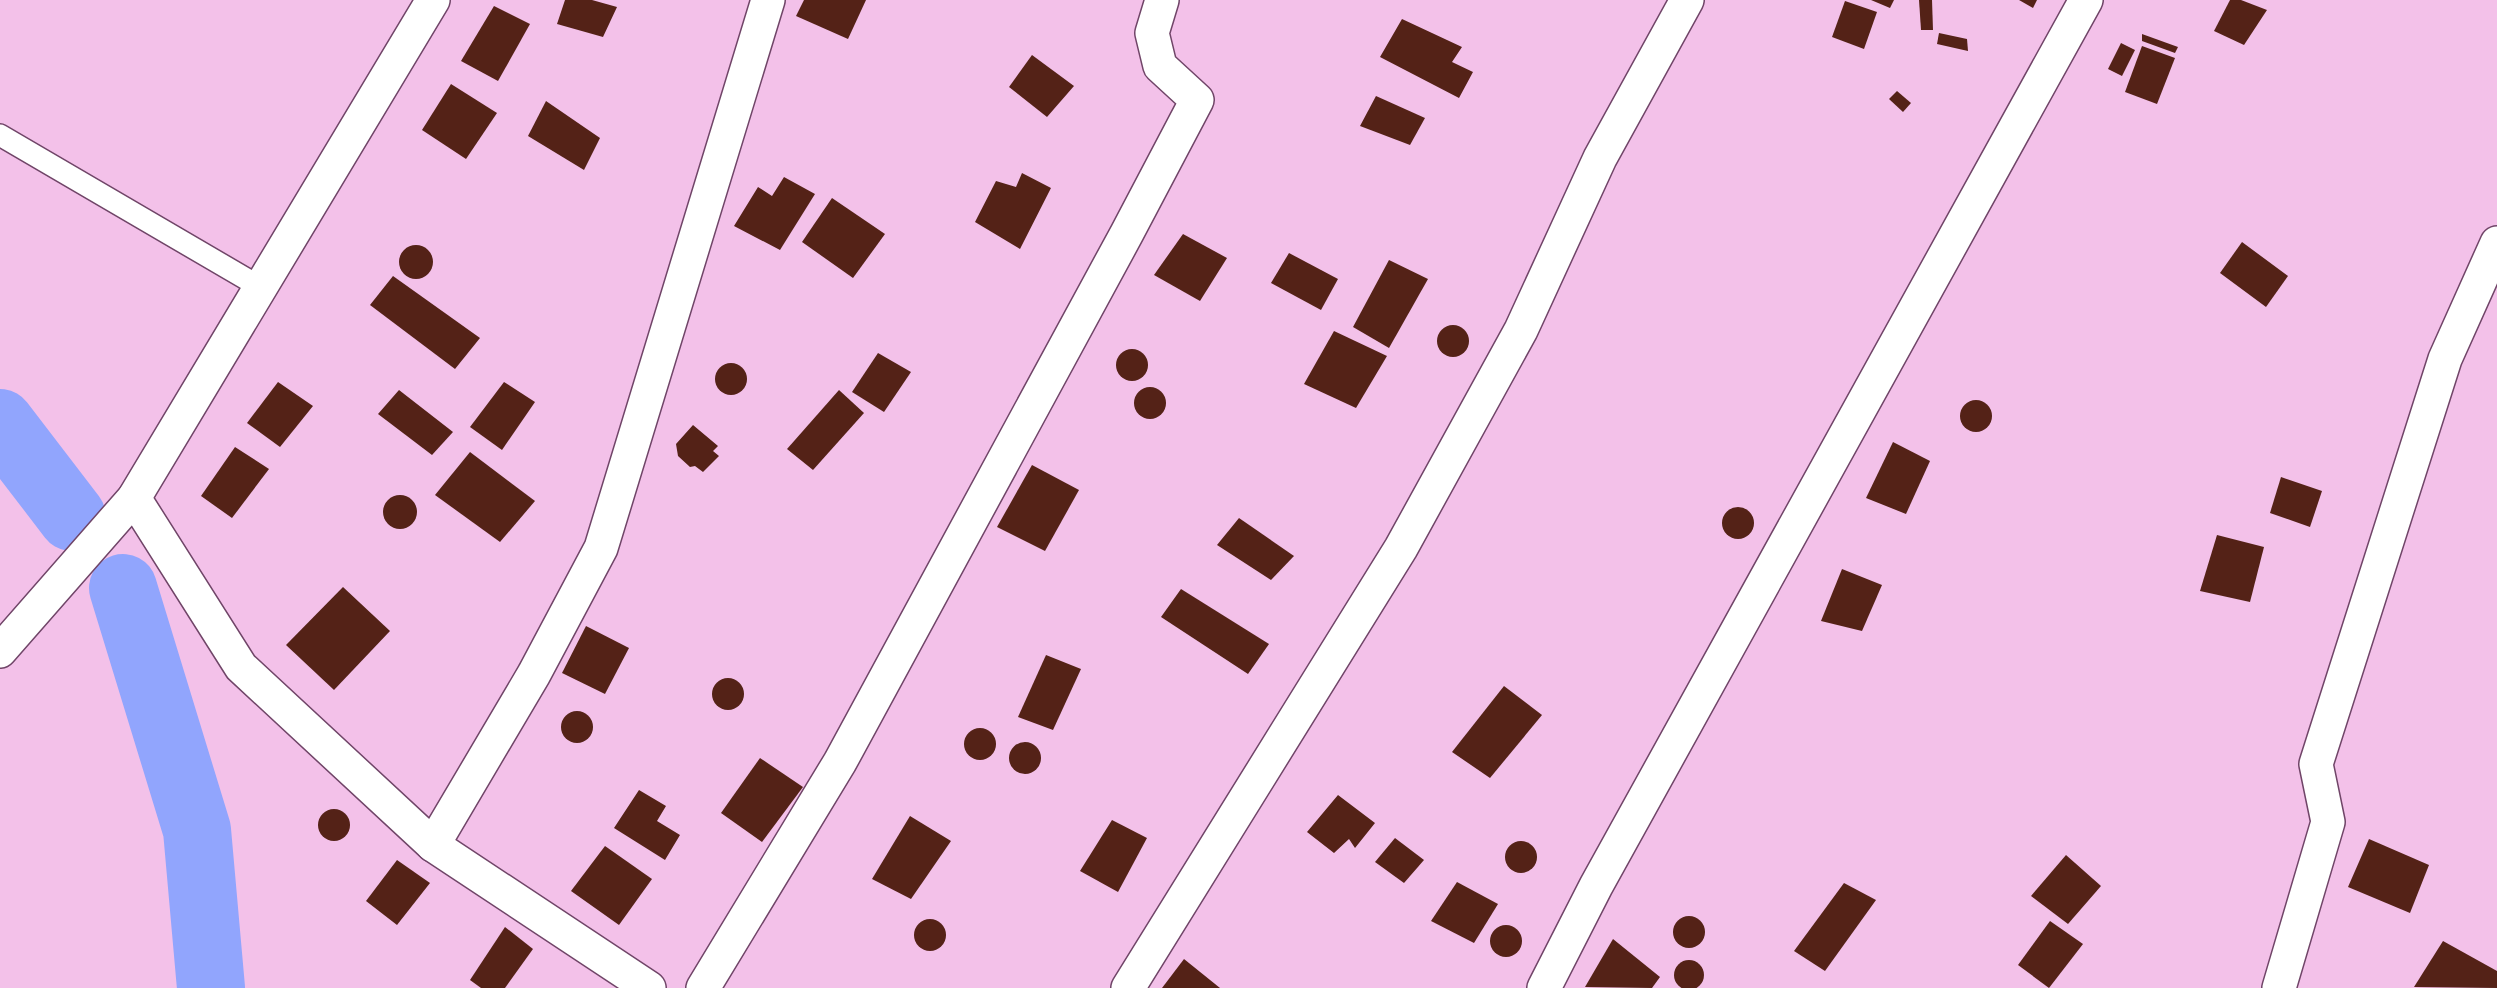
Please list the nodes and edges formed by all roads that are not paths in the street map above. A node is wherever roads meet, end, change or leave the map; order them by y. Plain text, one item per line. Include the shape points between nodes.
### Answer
1 (433, 0) edge
2 (768, 0) edge
3 (1162, 0) edge
4 (1687, 0) edge
5 (2086, 0) edge
6 (0, 135) edge
7 (2497, 243) edge
8 (260, 287) junction
9 (134, 498) junction
10 (0, 651) edge
11 (433, 845) junction
12 (649, 988) edge
13 (703, 988) edge
14 (1128, 988) edge
15 (1545, 988) edge
16 (2279, 988) edge

1 - 8 street
2 - 11 street via 601,548 534,674
3 - 13 street via 1152,33 1160,66 1197,100 840,762
4 - 14 street via 1600,158 1521,330 1401,548
5 - 15 street via 1596,886
6 - 8 lane
7 - 16 street via 2445,359 2316,764 2328,822
8 - 9 street
9 - 10 street
9 - 11 street via 241,667
11 - 12 street

